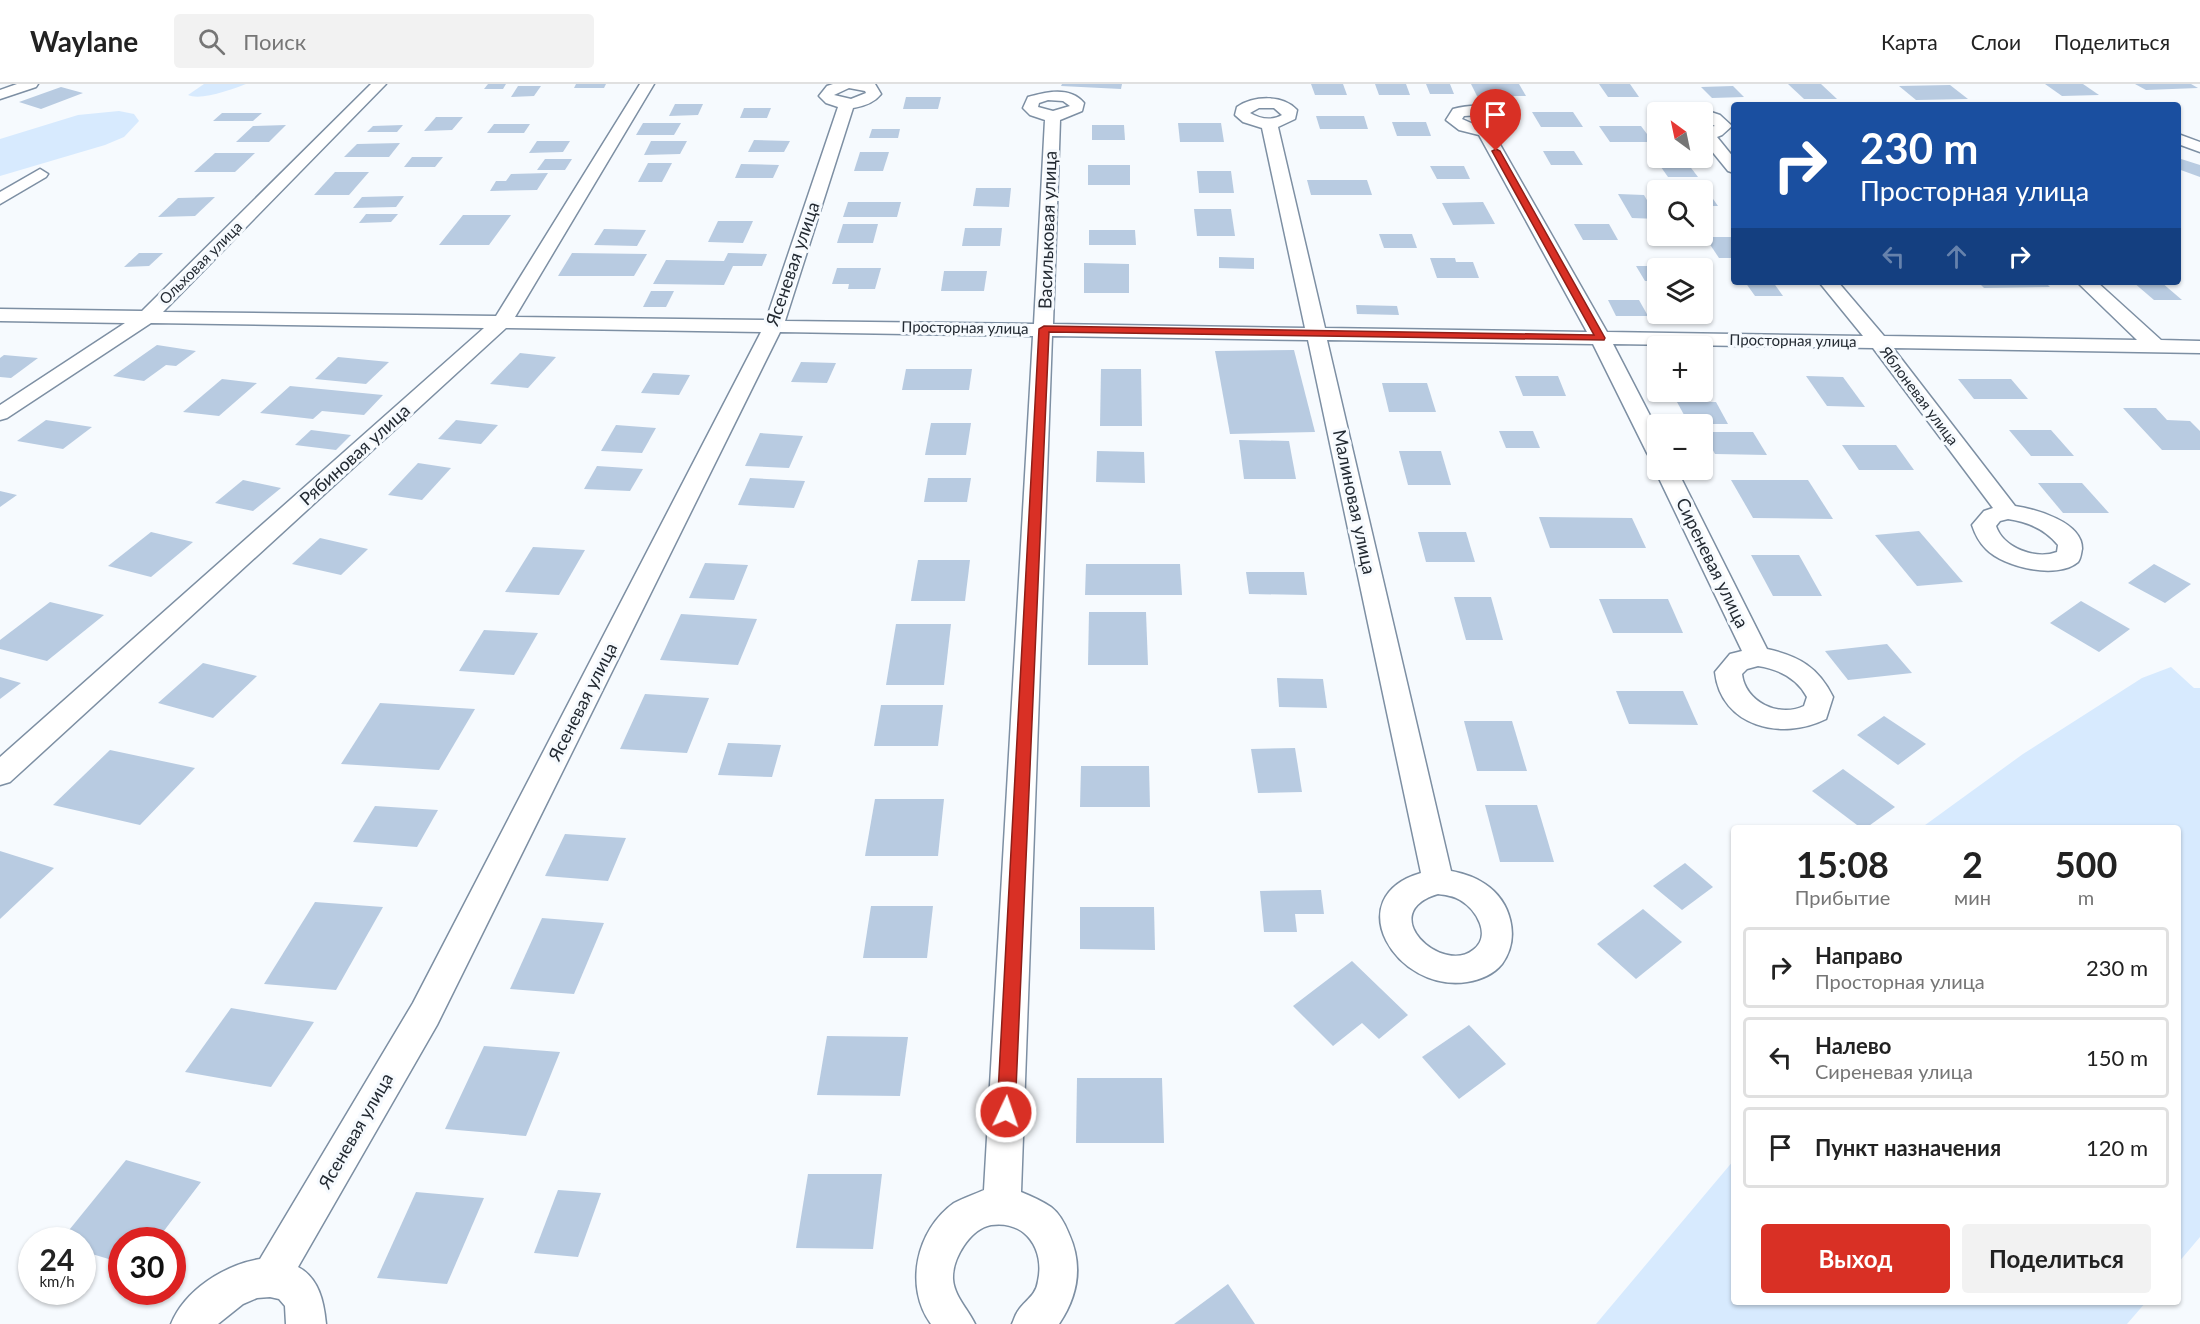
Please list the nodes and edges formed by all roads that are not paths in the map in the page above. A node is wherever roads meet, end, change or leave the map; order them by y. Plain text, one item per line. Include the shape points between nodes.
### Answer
1 (31, 84) edge
2 (379, 84) edge
3 (647, 84) edge
4 (0, 95) edge
5 (847, 103) dead end
6 (1053, 116) dead end
7 (1713, 117) edge
8 (1269, 123) dead end
9 (1484, 130) dead end
10 (1713, 132) edge
11 (2181, 140) edge
12 (1713, 144) edge
13 (2200, 147) edge
14 (1731, 164) edge
15 (40, 174) dead end
16 (0, 199) edge
17 (1830, 285) edge
18 (2089, 285) edge
19 (0, 315) edge
20 (147, 317) junction
21 (503, 321) junction
22 (774, 325) junction
23 (1044, 329) junction
24 (1317, 333) junction
25 (1600, 338) junction
26 (1878, 342) junction
27 (2155, 346) junction
28 (2200, 347) edge
29 (0, 414) edge
30 (1647, 431) edge
31 (1670, 480) edge
32 (2008, 512) dead end
33 (1758, 657) dead end
34 (0, 774) edge
35 (1438, 881) dead end
36 (1002, 1206) junction
37 (271, 1278) junction
38 (191, 1324) edge
39 (306, 1324) edge
40 (955, 1324) edge
41 (1032, 1324) edge

1 - 4 street
2 - 20 street, Ольховая улица
3 - 21 street, Рябиновая улица
5 - 22 street, Ясеневая улица
6 - 23 street, Васильковая улица
7 - 10 street via 1724,126
8 - 24 street, Малиновая улица
9 - 25 street
11 - 13 street
12 - 14 street
15 - 16 street
17 - 26 street, Яблоневая улица
18 - 27 street
19 - 20 street, Просторная улица
20 - 21 street, Просторная улица
20 - 29 street, Ольховая улица
21 - 22 street, Просторная улица
21 - 34 street, Рябиновая улица
22 - 23 street, Просторная улица
22 - 37 street, Ясеневая улица via 425,1014
23 - 24 street, Просторная улица
23 - 36 street, Васильковая улица
24 - 25 street, Просторная улица
24 - 35 street, Малиновая улица
25 - 26 street, Просторная улица
25 - 30 street
26 - 27 street, Просторная улица
26 - 32 street, Яблоневая улица
27 - 28 street, Просторная улица
31 - 33 street, Сиреневая улица
36 - 40 street via 970,1214 946,1237 939,1252 934,1287 940,1304
36 - 41 street via 1037,1220 1052,1238 1058,1254 1057,1289 1050,1305
37 - 38 street via 229,1290
37 - 39 street via 288,1281 300,1291 307,1307

